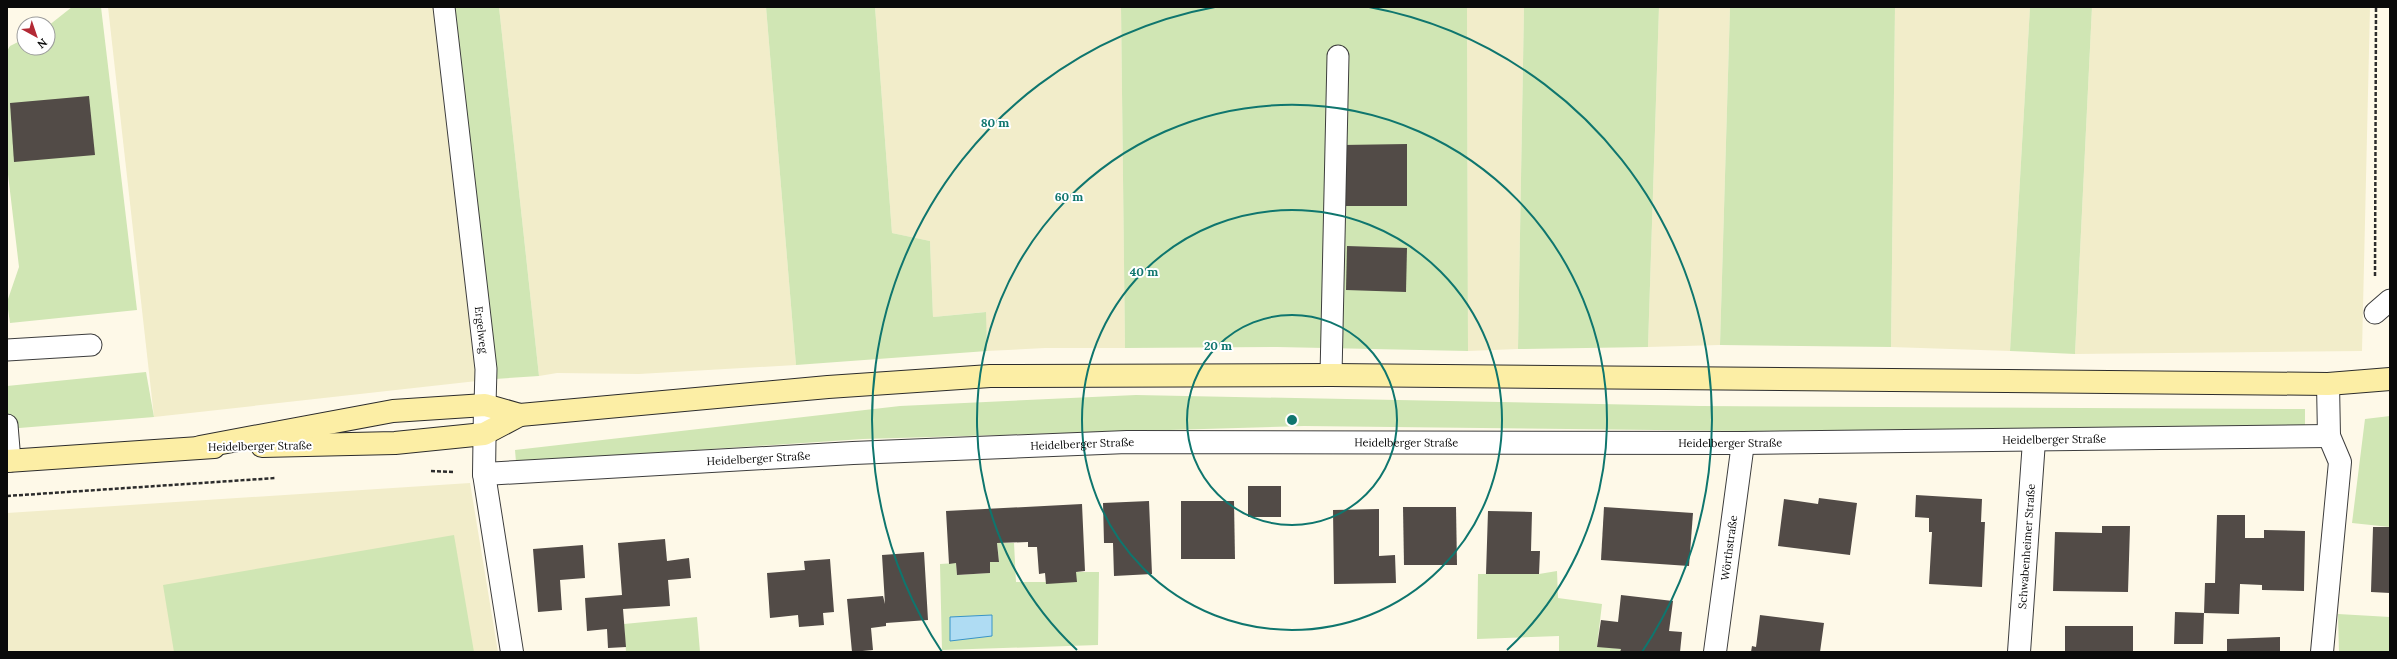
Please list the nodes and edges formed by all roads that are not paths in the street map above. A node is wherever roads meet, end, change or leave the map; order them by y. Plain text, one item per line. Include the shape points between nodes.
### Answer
1 (444, 7) edge
2 (1338, 56) dead end
3 (90, 344) dead end
4 (7, 350) edge
5 (1331, 375) junction
6 (2390, 379) edge
7 (2328, 384) junction
8 (485, 405) junction
9 (520, 415) junction
10 (7, 425) edge
11 (484, 434) junction
12 (2329, 436) junction
13 (2034, 440) junction
14 (1743, 443) junction
15 (200, 447) junction
16 (9, 461) edge
17 (484, 474) junction
18 (512, 652) edge
19 (1715, 652) edge
20 (2019, 652) edge
21 (2322, 652) edge

1 - 8 lane, Ergelweg via 486,369
2 - 5 lane
3 - 4 lane
5 - 7 main road, Heidelberger Straße
5 - 9 main road, Heidelberger Straße via 990,376 828,387
6 - 7 main road, Heidelberger Straße
7 - 12 street
8 - 9 main road, Heidelberger Straße
8 - 11 street, Ergelweg
8 - 15 main road, Heidelberger Straße via 394,411
9 - 11 main road, Heidelberger Straße
10 - 16 lane
11 - 15 main road, Heidelberger Straße via 396,444
11 - 17 street, Ergelweg
12 - 13 street, Heidelberger Straße
12 - 21 street via 2340,462
13 - 14 street, Heidelberger Straße
13 - 20 street, Schwabenheimer Straße
14 - 17 street, Heidelberger Straße via 1127,442 853,453
14 - 19 street, Wörthstraße
15 - 16 main road
17 - 18 street, Ergelweg

